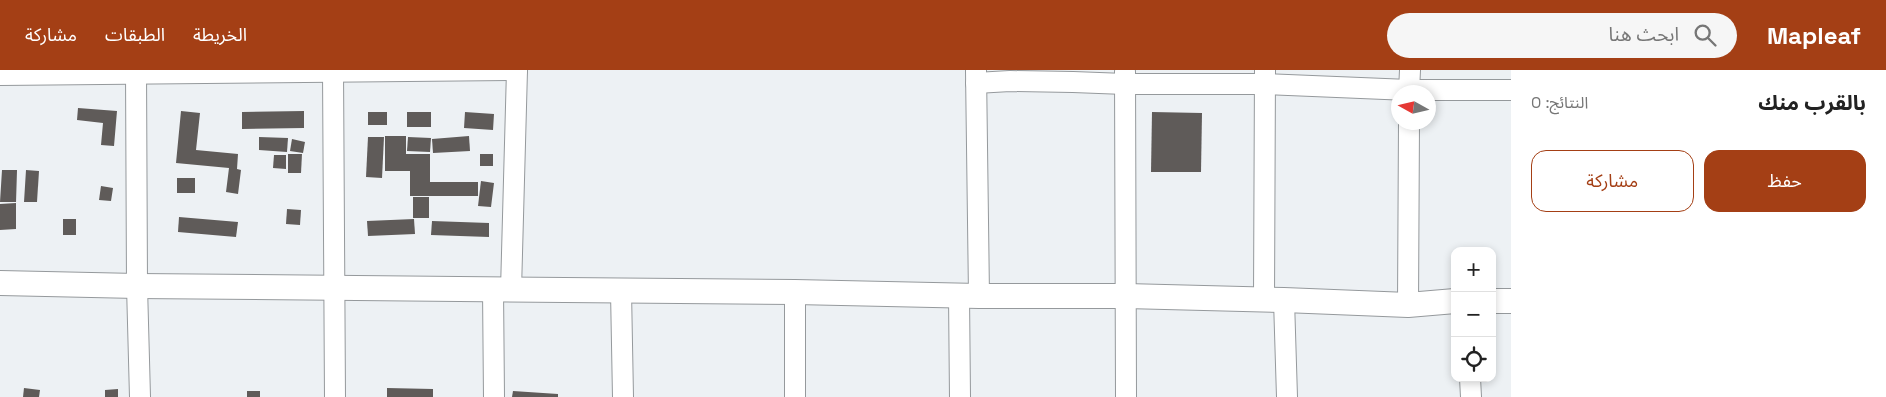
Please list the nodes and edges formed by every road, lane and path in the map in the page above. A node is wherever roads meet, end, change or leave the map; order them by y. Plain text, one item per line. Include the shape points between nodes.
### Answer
1 (517, 70) edge
2 (1410, 70) edge
3 (333, 71) edge
4 (136, 72) edge
5 (0, 75) edge
6 (976, 76) edge
7 (1125, 77) edge
8 (1265, 77) edge
9 (1409, 85) edge
10 (1391, 89) edge
11 (1511, 90) edge
12 (1436, 91) edge
13 (1409, 130) edge
14 (0, 283) edge
15 (137, 286) junction
16 (333, 287) junction
17 (502, 290) junction
18 (621, 291) junction
19 (795, 292) junction
20 (969, 295) junction
21 (1126, 296) junction
22 (1274, 299) junction
23 (1451, 301) edge
24 (1496, 301) edge
25 (1511, 301) edge
26 (1408, 304) junction
27 (1470, 382) edge
28 (140, 397) edge
29 (335, 397) edge
30 (494, 397) edge
31 (623, 397) edge
32 (795, 397) edge
33 (960, 397) edge
34 (1126, 397) edge
35 (1286, 397) edge
36 (1470, 397) edge

1 - 3 street
1 - 17 street
2 - 9 street
3 - 4 street
3 - 16 street
4 - 5 street
4 - 15 street
6 - 7 street via 1010,81
6 - 20 street
7 - 8 street
7 - 21 street
8 - 10 street
8 - 22 street
11 - 12 street
13 - 26 street
14 - 15 street
15 - 16 street
15 - 28 street
16 - 17 street
16 - 29 street
17 - 18 street
17 - 30 street
18 - 19 street
18 - 31 street
19 - 20 street
19 - 32 street
20 - 21 street
20 - 33 street
21 - 22 street
21 - 34 street
22 - 26 street
22 - 35 street
23 - 26 street
24 - 25 street
27 - 36 street

